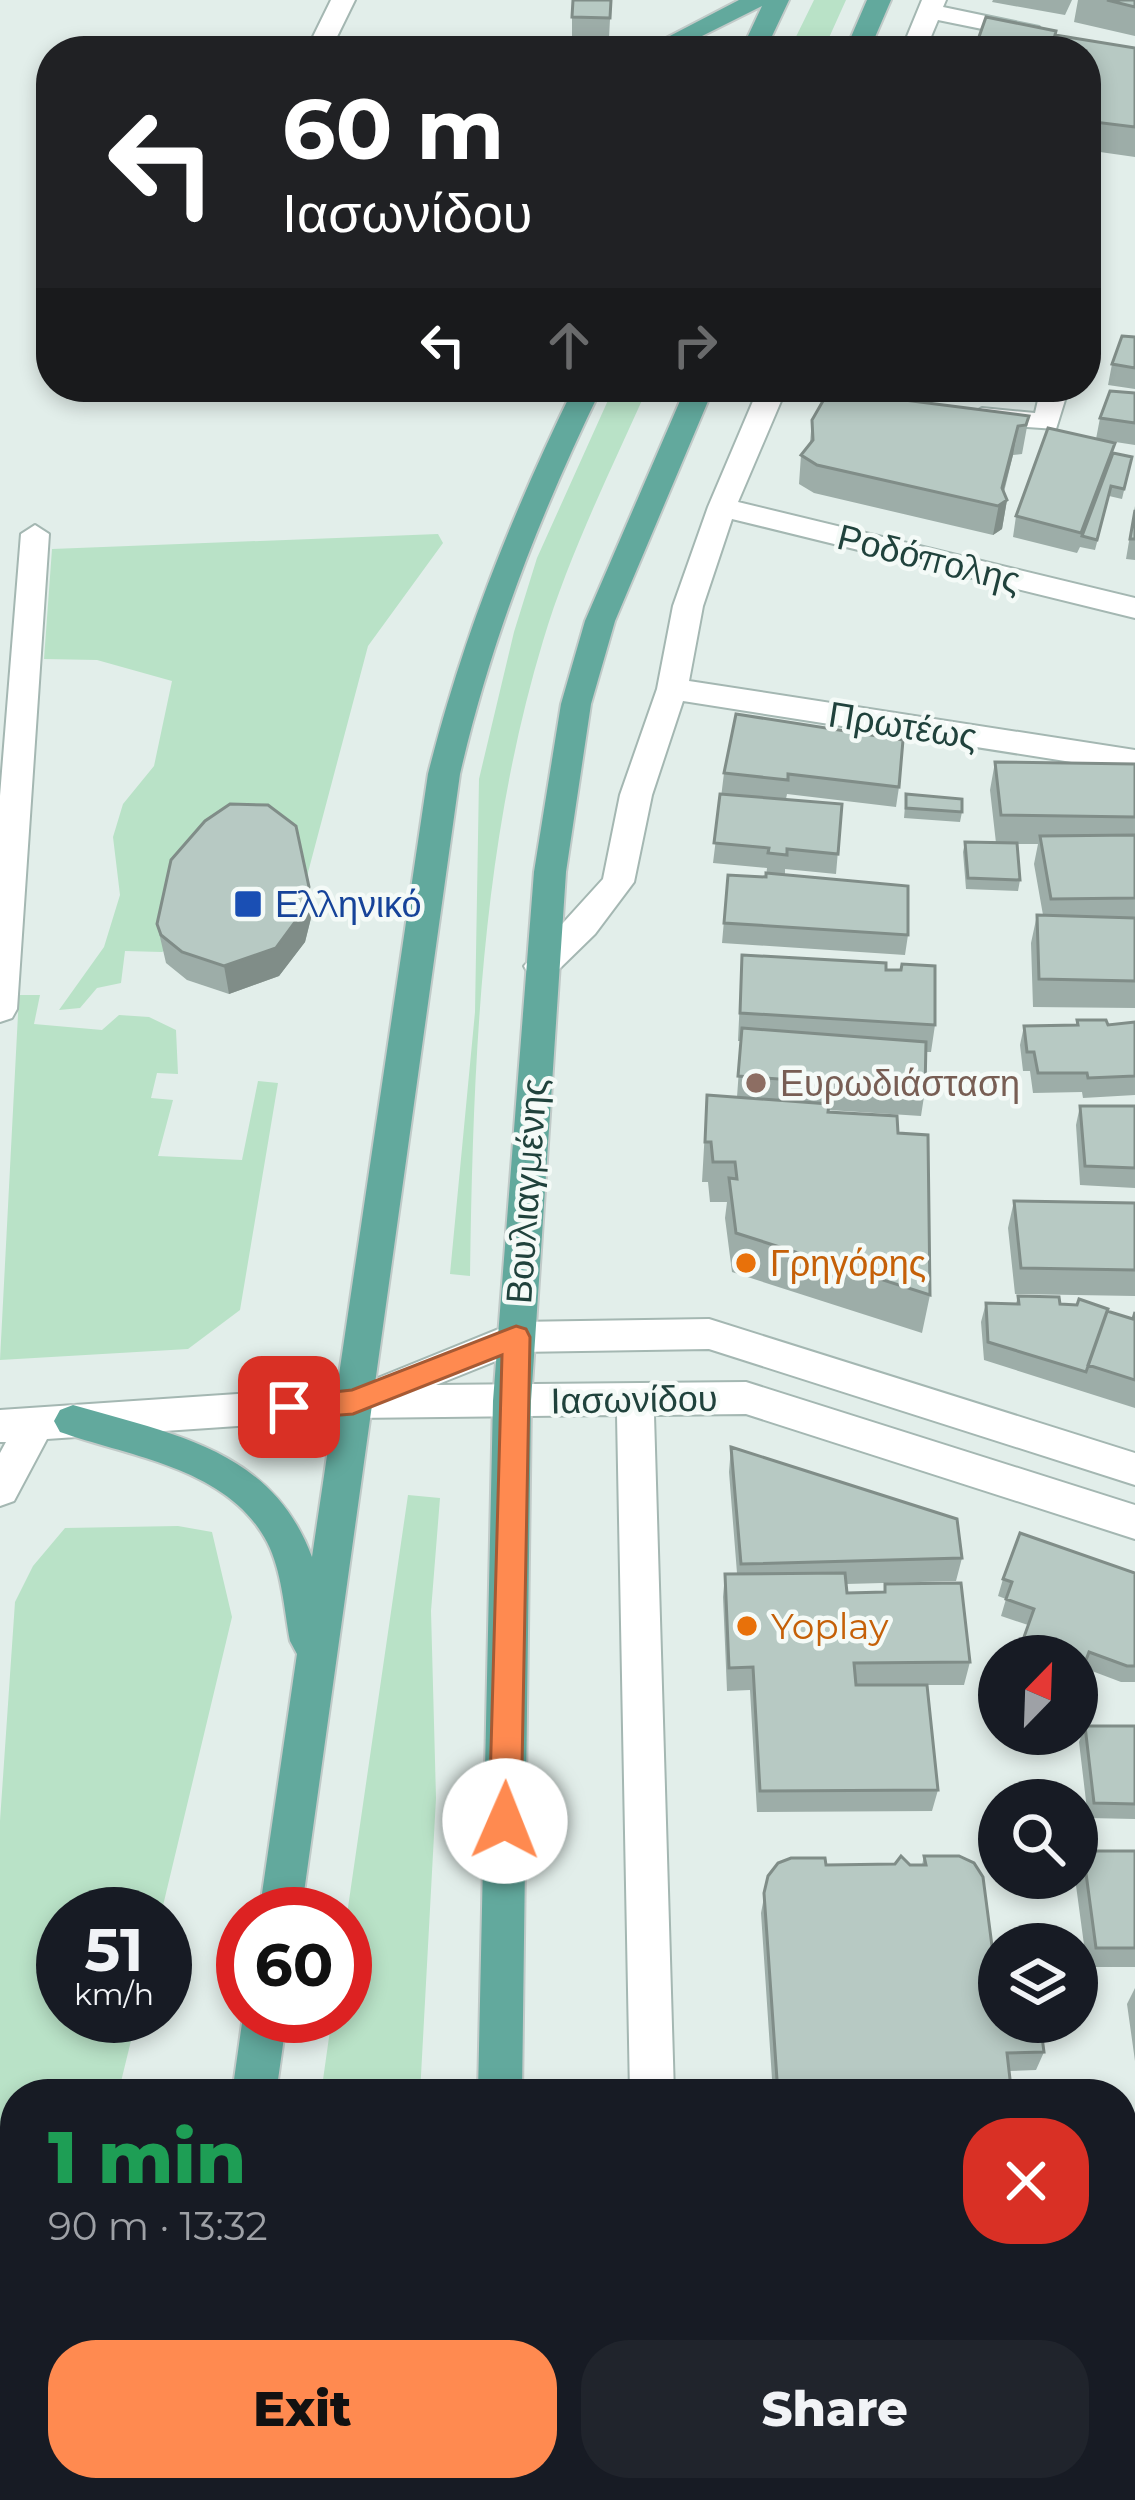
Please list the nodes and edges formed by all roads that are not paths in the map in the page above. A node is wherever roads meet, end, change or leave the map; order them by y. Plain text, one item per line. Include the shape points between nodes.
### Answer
1 (343, 0) edge
2 (757, 0) edge
3 (777, 0) edge
4 (879, 0) edge
5 (932, 6) edge
6 (1051, 35) edge
7 (325, 36) edge
8 (684, 36) edge
9 (760, 36) edge
10 (863, 36) edge
11 (919, 36) edge
12 (581, 402) edge
13 (694, 402) edge
14 (767, 402) edge
15 (1052, 402) edge
16 (944, 410) edge
17 (722, 507) junction
18 (35, 534) dead end
19 (1135, 608) edge
20 (672, 689) junction
21 (1135, 760) edge
22 (542, 966) junction
23 (0, 1009) edge
24 (516, 1337) junction
25 (635, 1399) junction
26 (512, 1401) junction
27 (353, 1402) junction
28 (36, 1423) edge
29 (1135, 1469) edge
30 (0, 1489) edge
31 (1135, 1522) edge
32 (316, 1669) junction
33 (284, 1887) edge
34 (261, 2043) edge
35 (256, 2079) edge
36 (500, 2079) edge
37 (652, 2079) edge

1 - 7 street
2 - 8 main road
3 - 9 main road
4 - 10 main road
5 - 6 street
5 - 11 street
12 - 27 main road via 515,538 459,705 432,836
13 - 22 main road, Βουλιαγμένης via 607,603 576,704
14 - 17 street
15 - 16 street via 1042,425
17 - 19 street, Ροδόπολης
17 - 20 street via 688,606
18 - 23 street
20 - 21 street, Πρωτέως
20 - 22 street via 636,795 618,882
22 - 24 main road, Βουλιαγμένης
24 - 26 main road, Βουλιαγμένης
24 - 27 street, Ιασωνίδου
24 - 29 street, Ιασωνίδου via 727,1337
25 - 26 street, Ιασωνίδου
25 - 31 street, Ιασωνίδου via 746,1398
25 - 37 street
26 - 27 street, Ιασωνίδου
26 - 36 main road, Βουλιαγμένης
27 - 28 street
27 - 32 main road
28 - 30 street
28 - 32 main road via 201,1463 263,1502 296,1570
32 - 33 main road
34 - 35 main road

